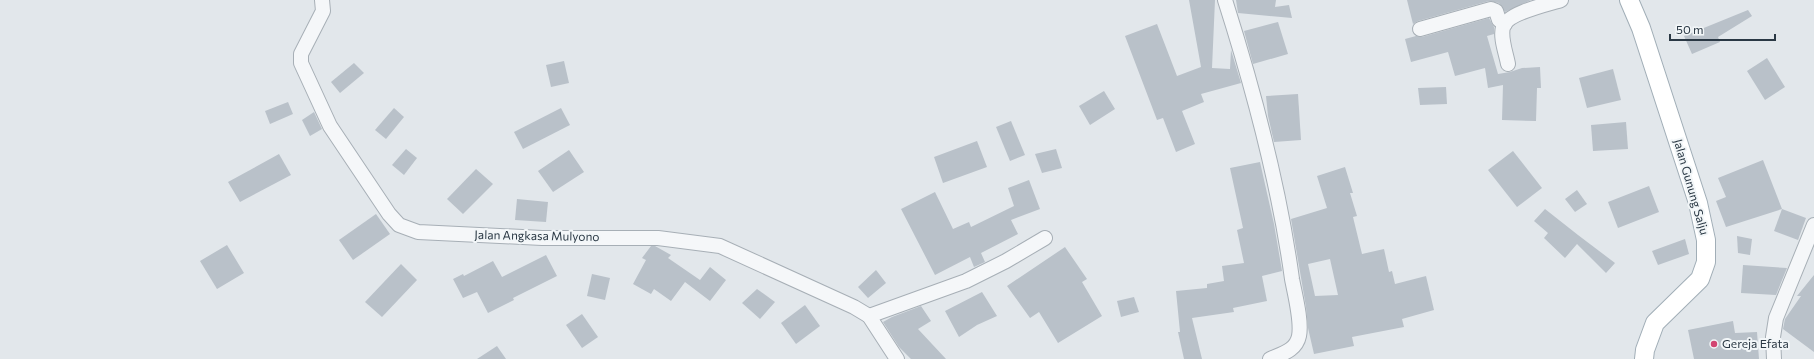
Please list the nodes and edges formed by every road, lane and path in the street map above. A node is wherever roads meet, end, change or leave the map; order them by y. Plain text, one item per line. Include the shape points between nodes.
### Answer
1 (322, 0) edge
2 (1225, 0) edge
3 (1561, 0) edge
4 (1630, 0) edge
5 (1505, 24) junction
6 (1420, 29) dead end
7 (1508, 64) dead end
8 (1814, 225) edge
9 (1045, 238) dead end
10 (868, 316) junction
11 (897, 359) edge
12 (1270, 359) edge
13 (1644, 359) edge
14 (1774, 359) edge

1 - 10 street, Jalan Angkasa Mulyono via 323,11 301,54 301,63 330,126 388,214 399,225 418,232 542,238 658,238 720,246 854,307
2 - 12 street via 1249,75 1277,191 1299,323 1296,344 1291,350
3 - 5 street via 1523,12
4 - 13 main road, Jalan Gunung Salju via 1698,203 1706,240 1706,262 1700,279 1655,323
5 - 6 street via 1499,20 1496,11 1491,9
5 - 7 street via 1503,35
8 - 14 street via 1776,318
9 - 10 street via 966,281
10 - 11 street, Jalan Angkasa Mulyono

